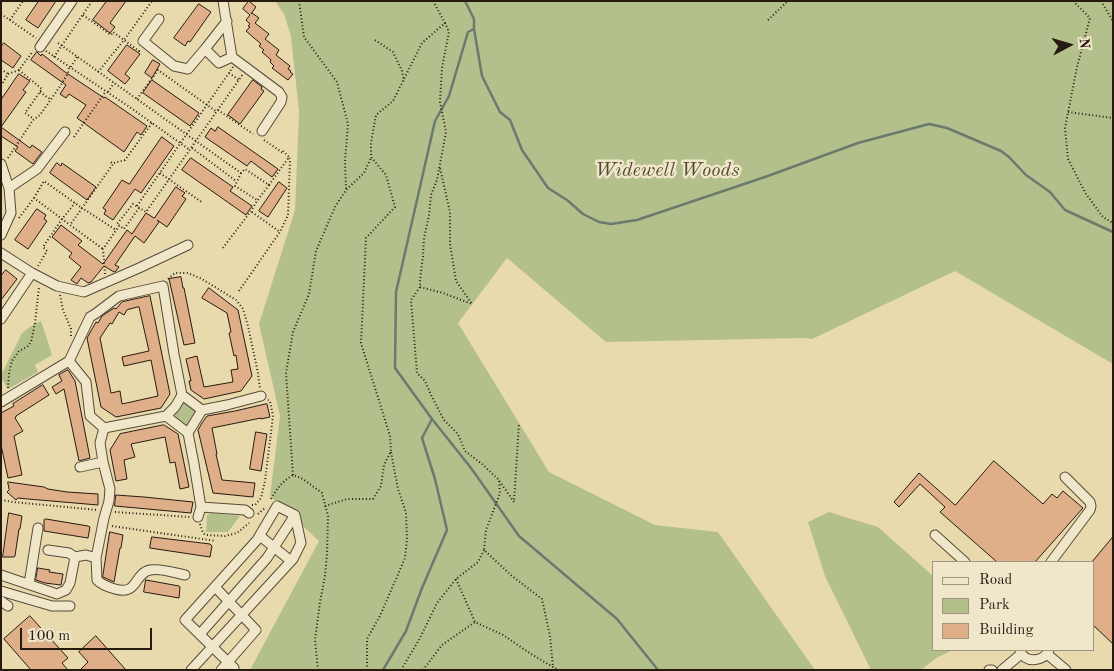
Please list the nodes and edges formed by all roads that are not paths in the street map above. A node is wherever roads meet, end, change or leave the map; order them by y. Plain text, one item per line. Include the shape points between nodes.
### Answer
1 (72, 1) edge
2 (223, 1) edge
3 (159, 19) dead end
4 (226, 21) junction
5 (41, 45) road end
6 (205, 49) junction
7 (235, 59) junction
8 (65, 132) dead end
9 (260, 133) road end
10 (2, 165) edge
11 (9, 188) junction
12 (1, 235) edge
13 (188, 245) dead end
14 (1, 253) edge
15 (35, 275) junction
16 (1, 319) edge
17 (69, 361) junction
18 (182, 395) junction
19 (261, 396) road end
20 (4, 400) edge
21 (202, 410) junction
22 (166, 416) junction
23 (104, 428) junction
24 (188, 433) junction
25 (103, 462) junction
26 (80, 467) dead end
27 (1065, 477) dead end
28 (201, 507) junction
29 (247, 511) road end
30 (295, 515) junction
31 (198, 517) road end
32 (38, 528) dead end
33 (935, 535) dead end
34 (260, 536) junction
35 (274, 547) junction
36 (48, 550) dead end
37 (75, 557) junction
38 (96, 558) junction
39 (291, 561) junction
40 (964, 561) edge
41 (1051, 561) edge
42 (1, 575) edge
43 (185, 575) dead end
44 (28, 584) junction
45 (215, 587) junction
46 (1, 591) edge
47 (228, 601) junction
48 (70, 606) dead end
49 (242, 615) junction
50 (200, 634) junction
51 (213, 647) junction
52 (1020, 652) edge
53 (1048, 652) edge
54 (231, 666) edge
55 (191, 670) edge
56 (221, 670) edge
57 (1002, 670) edge
58 (1066, 670) edge

1 - 5 street
2 - 4 street
3 - 6 street via 143,41 174,66 188,69
4 - 6 street
4 - 7 street
6 - 7 street via 219,63
7 - 9 street via 282,98
8 - 11 street via 37,169
10 - 11 street
11 - 12 street via 11,213
13 - 15 street via 84,292 58,286
14 - 15 street
15 - 16 street
17 - 18 street via 90,317 119,296 163,286
17 - 20 street
17 - 23 street via 86,382 90,416
18 - 21 street
18 - 22 street
19 - 21 street
21 - 24 street
22 - 23 street
22 - 24 street
23 - 25 street via 100,443
24 - 28 street
25 - 26 street
25 - 38 street via 110,489
27 - 41 street via 1091,506
28 - 29 street
28 - 31 street
30 - 34 street via 277,506
30 - 35 street
30 - 39 street via 301,543
32 - 44 street
33 - 40 street
34 - 35 street
34 - 45 street
35 - 39 street
35 - 47 street
36 - 37 street
37 - 38 street
37 - 44 street via 66,590 57,594
38 - 43 street via 97,580 118,590 130,588 151,569
39 - 49 street
42 - 44 street
45 - 47 street
45 - 50 street via 185,620
46 - 48 street via 52,606
47 - 49 street
47 - 50 street
49 - 51 street
49 - 54 street via 256,630
50 - 51 street
51 - 54 street
51 - 55 street
52 - 53 street via 1029,660 1035,660
52 - 57 street
53 - 58 street
54 - 56 street

